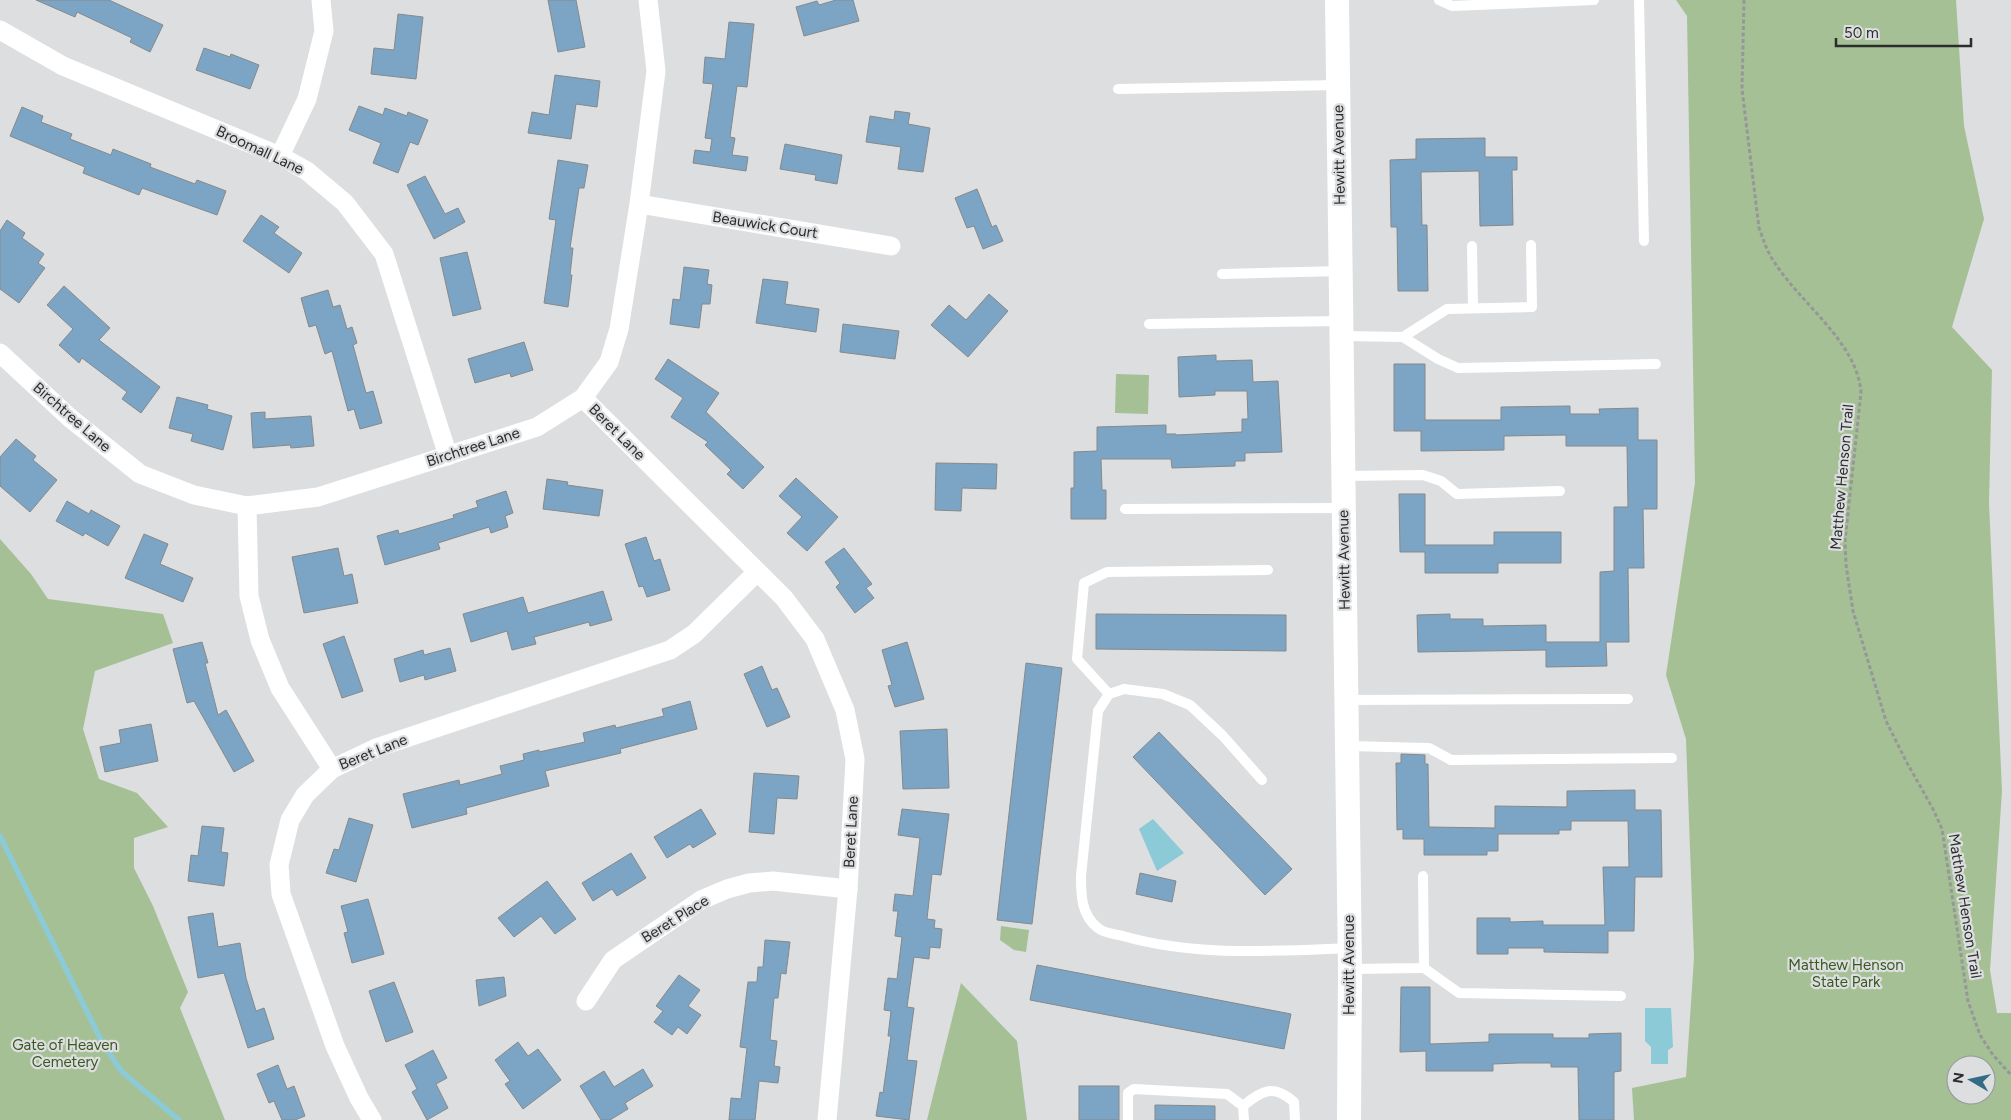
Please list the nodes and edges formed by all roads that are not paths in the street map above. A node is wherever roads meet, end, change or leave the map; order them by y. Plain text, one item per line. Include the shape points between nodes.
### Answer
1 (321, 0) edge
2 (648, 0) edge
3 (1337, 0) edge
4 (1439, 0) edge
5 (1594, 0) edge
6 (1639, 0) edge
7 (0, 30) edge
8 (1338, 85) junction
9 (1118, 89) dead end
10 (280, 156) junction
11 (638, 204) junction
12 (1644, 241) dead end
13 (1531, 245) dead end
14 (890, 246) dead end
15 (1472, 246) dead end
16 (1341, 271) junction
17 (1222, 274) dead end
18 (1473, 308) junction
19 (1150, 324) dead end
20 (1341, 328) junction
21 (1403, 337) junction
22 (0, 353) edge
23 (1656, 364) dead end
24 (584, 398) junction
25 (448, 456) junction
26 (1343, 476) junction
27 (1560, 491) dead end
28 (247, 506) junction
29 (1344, 508) junction
30 (1125, 509) dead end
31 (1268, 570) dead end
32 (757, 572) junction
33 (1109, 694) junction
34 (1628, 699) dead end
35 (1346, 700) junction
36 (1347, 746) junction
37 (1672, 758) dead end
38 (332, 769) junction
39 (1262, 780) dead end
40 (1423, 876) dead end
41 (848, 889) junction
42 (1350, 959) junction
43 (1424, 968) junction
44 (1621, 996) dead end
45 (586, 1001) dead end
46 (1242, 1106) junction
47 (372, 1120) edge
48 (827, 1120) edge
49 (1128, 1120) edge
50 (1244, 1120) edge
51 (1295, 1120) edge
52 (1349, 1120) edge

1 - 10 street via 324,31 307,99
2 - 11 street, Birchtree Lane via 656,71
3 - 8 street, Hewitt Avenue
4 - 5 lane via 1452,6
6 - 12 lane
7 - 10 street, Broomall Lane via 63,66
8 - 9 lane
8 - 16 street, Hewitt Avenue
10 - 25 street, Broomall Lane via 307,171 345,203 384,254
11 - 14 street, Beauwick Court
11 - 24 street, Birchtree Lane via 619,329 609,362
13 - 18 lane via 1532,307
15 - 18 lane
16 - 17 lane
16 - 20 street, Hewitt Avenue
18 - 21 lane via 1447,309
19 - 20 lane
20 - 21 lane
20 - 26 street, Hewitt Avenue
21 - 23 lane via 1458,368
22 - 28 street, Birchtree Lane via 70,418 140,474 194,495
24 - 25 street, Birchtree Lane via 537,426
24 - 32 street, Beret Lane
25 - 28 street, Birchtree Lane via 318,497
26 - 27 lane via 1423,475 1441,481 1457,494
26 - 29 street, Hewitt Avenue
28 - 38 street via 249,596 260,640 280,688
29 - 30 lane
29 - 35 street, Hewitt Avenue
31 - 33 lane via 1107,572 1084,583 1077,659
32 - 38 street, Beret Lane via 694,634 670,650 376,748
32 - 41 street, Beret Lane via 784,598 814,639 845,710 855,759
33 - 39 lane via 1124,689 1163,694 1190,706 1223,736
33 - 42 lane via 1098,711 1080,876 1081,901 1099,930 1139,941 1202,950
34 - 35 lane
35 - 36 street, Hewitt Avenue
36 - 37 lane via 1429,748 1451,760
36 - 42 street, Hewitt Avenue
38 - 47 street, Beret Lane via 305,795 290,820 279,865 281,894 334,1046
40 - 43 lane
41 - 45 street, Beret Place via 773,881 749,883 701,900 613,960
41 - 48 street, Beret Lane
42 - 43 lane
42 - 52 street, Hewitt Avenue
43 - 44 lane via 1458,993
46 - 49 lane via 1227,1094 1134,1089 1127,1098
46 - 50 lane
46 - 51 lane via 1268,1091 1282,1092 1294,1102

